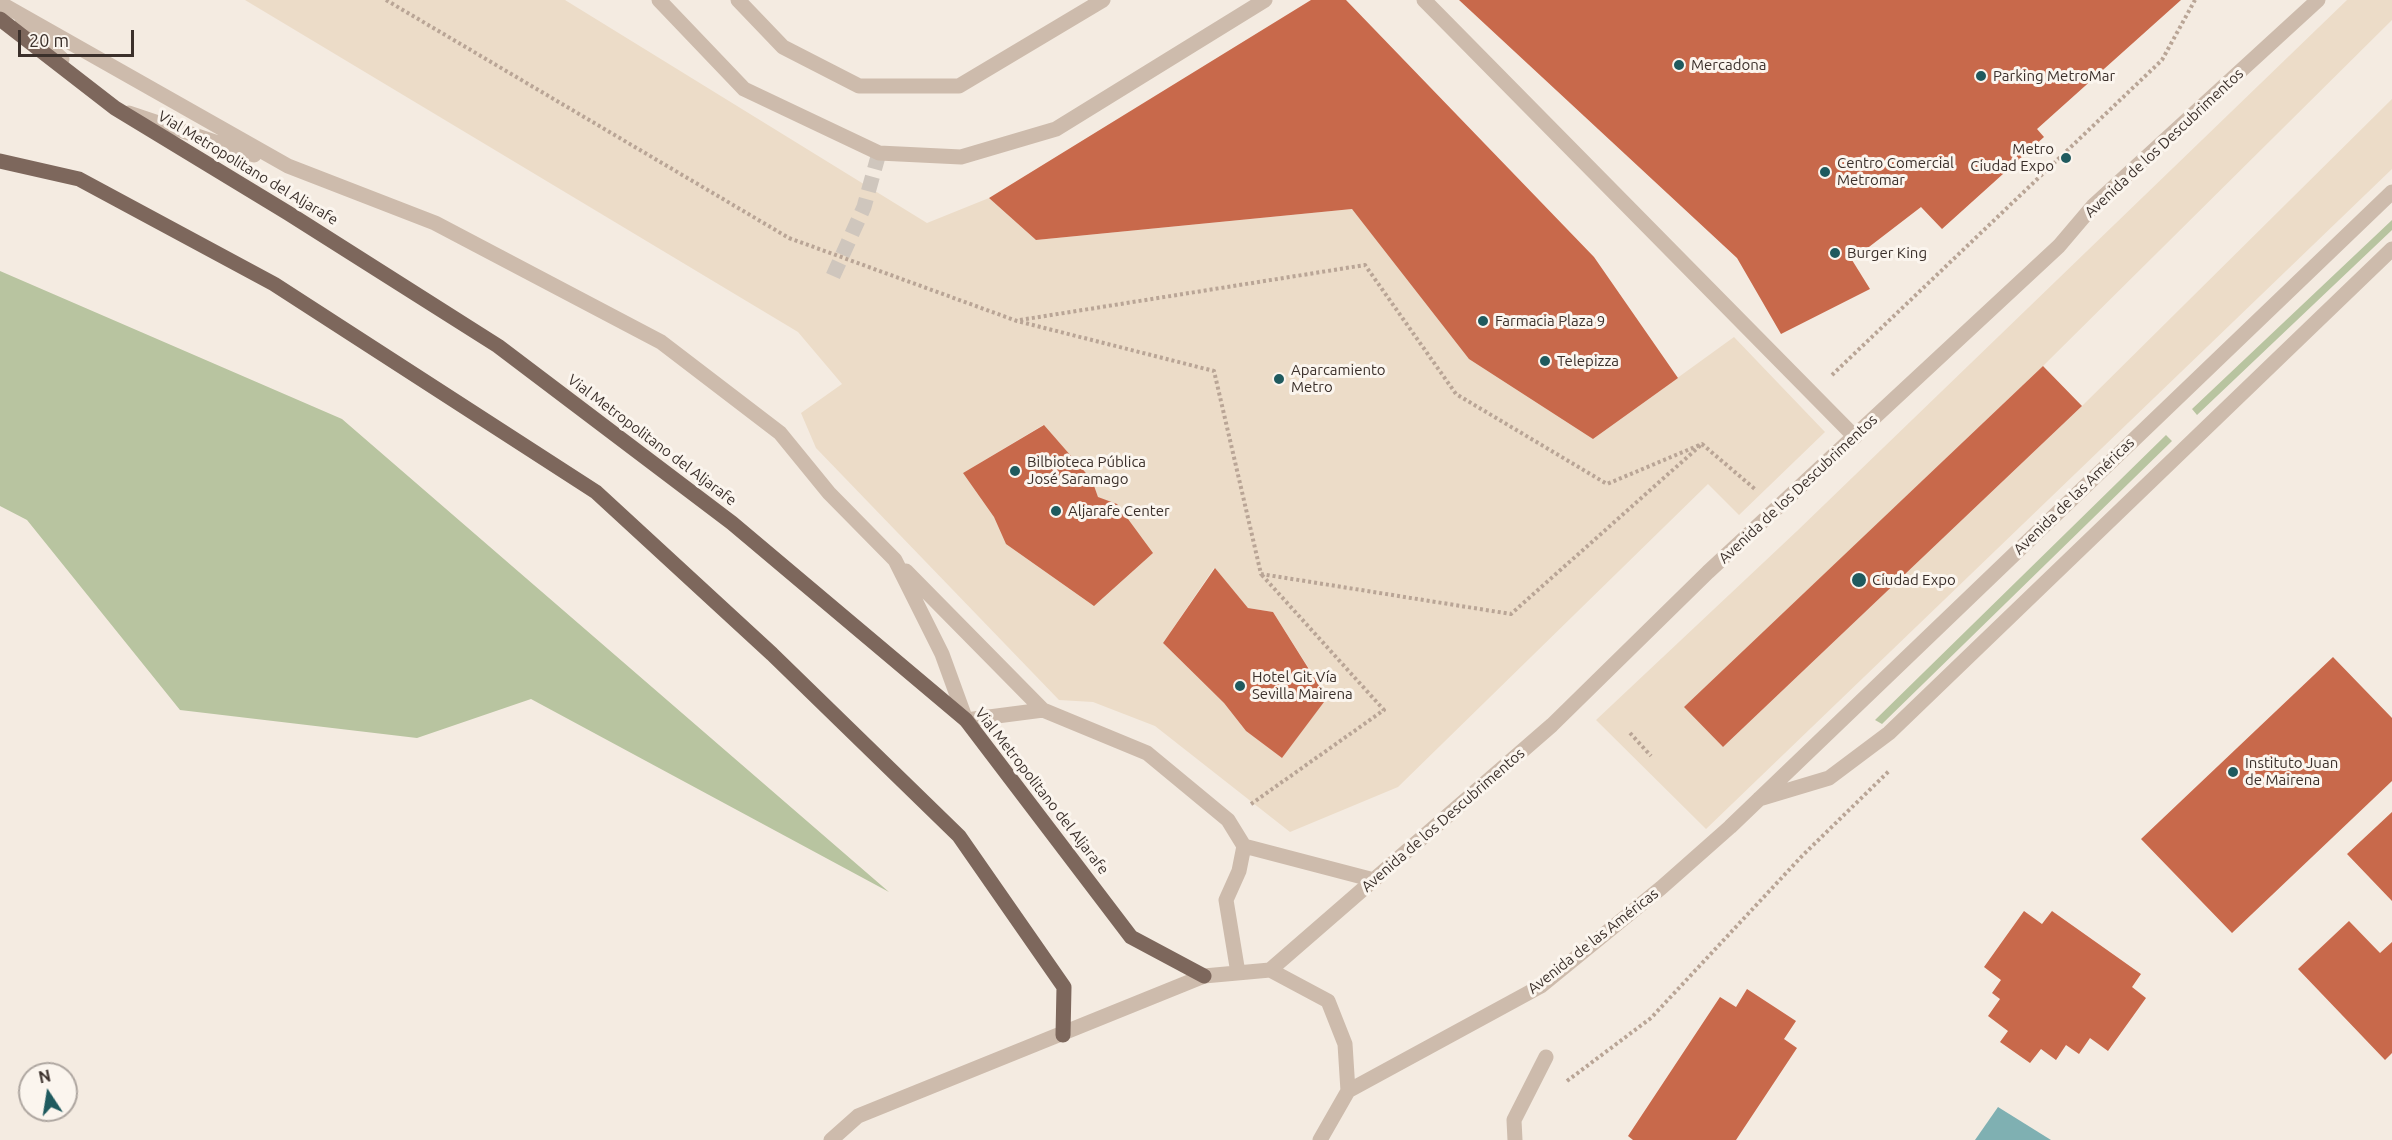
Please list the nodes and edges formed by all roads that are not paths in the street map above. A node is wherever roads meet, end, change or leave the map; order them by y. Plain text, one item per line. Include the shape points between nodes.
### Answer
1 (659, 0) edge
2 (738, 0) edge
3 (1103, 0) edge
4 (1266, 0) edge
5 (1424, 0) edge
6 (2318, 0) edge
7 (1, 9) edge
8 (115, 108) junction
9 (0, 161) edge
10 (288, 166) junction
11 (2392, 192) edge
12 (2392, 249) edge
13 (1855, 437) junction
14 (895, 560) junction
15 (1043, 710) junction
16 (966, 720) junction
17 (1756, 800) junction
18 (1244, 846) junction
19 (1374, 880) junction
20 (1270, 970) junction
21 (1238, 972) junction
22 (1204, 976) junction
23 (1063, 1035) junction
24 (1546, 1057) dead end
25 (1348, 1091) junction
26 (831, 1140) edge
27 (1320, 1140) edge
28 (1515, 1140) edge

1 - 4 street via 744,89 879,153 961,157 1056,129
2 - 3 street via 783,47 859,86 959,86
5 - 13 street
6 - 13 street, Avenida de los Descubrimentos via 2093,206 2059,246
7 - 8 main road, Vial Metropolitano del Aljarafe
7 - 10 street
8 - 10 street
8 - 16 main road, Vial Metropolitano del Aljarafe via 498,346 732,523
9 - 23 main road via 79,179 274,284 596,492 772,654 958,836 1064,987
10 - 14 street via 435,223 661,342 780,433 830,493
11 - 17 street, Avenida de las Américas
12 - 17 street, Avenida de las Américas via 1888,733 1829,778
13 - 19 street, Avenida de los Descubrimentos via 1708,572 1552,725
14 - 15 street
14 - 16 street via 942,654
15 - 16 street
15 - 18 street via 1147,753 1228,820
16 - 22 main road, Vial Metropolitano del Aljarafe via 1131,937
17 - 25 street, Avenida de las Américas via 1661,888 1540,986
18 - 19 street
18 - 21 street via 1239,871 1226,900
19 - 20 street, Avenida de los Descubrimentos
20 - 21 street
20 - 25 street via 1328,1001 1345,1044
21 - 22 street
22 - 23 street
23 - 26 street via 858,1116
24 - 28 street via 1514,1120
25 - 27 street

